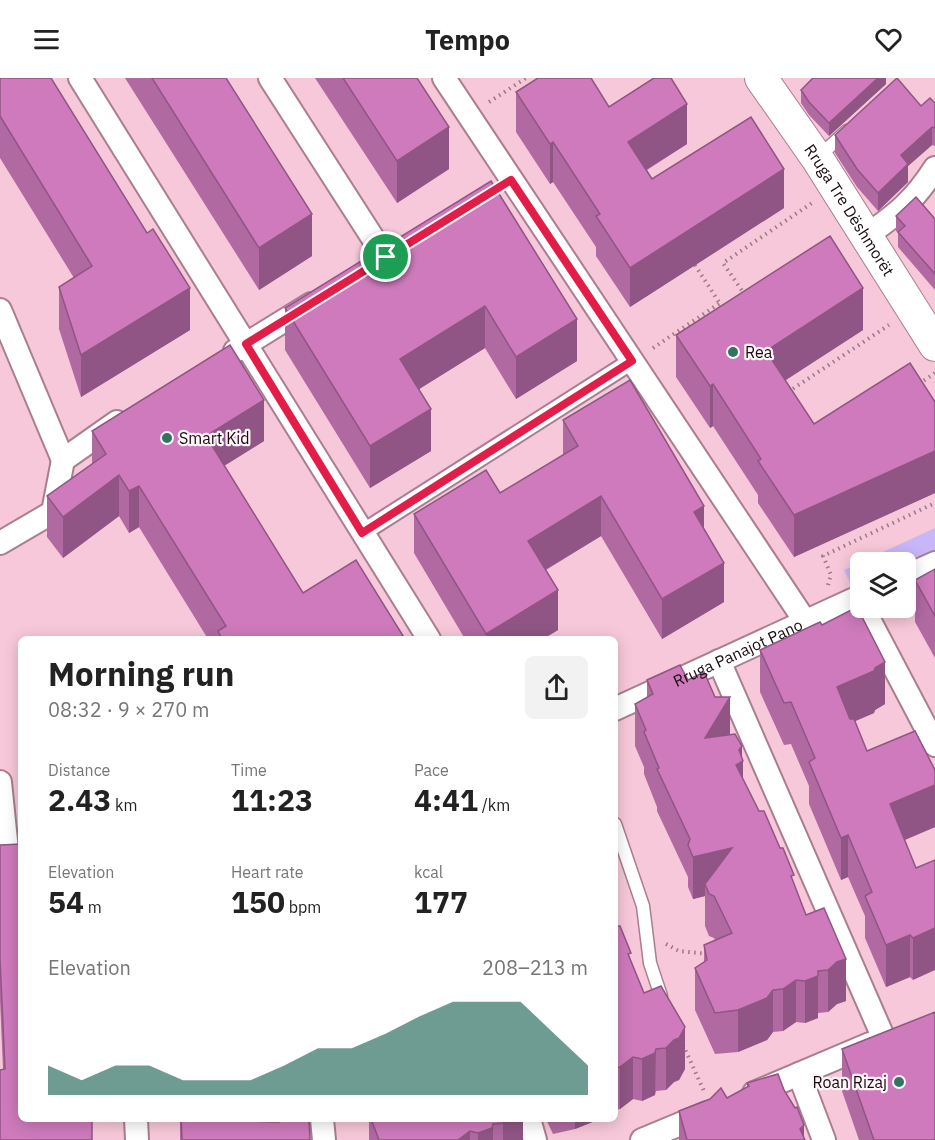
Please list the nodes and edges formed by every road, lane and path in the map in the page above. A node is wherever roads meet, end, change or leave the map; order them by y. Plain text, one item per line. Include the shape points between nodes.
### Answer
1 (80, 78) edge
2 (270, 78) edge
3 (444, 78) edge
4 (526, 78) edge
5 (760, 78) edge
6 (494, 99) dead end
7 (858, 121) edge
8 (817, 158) junction
9 (935, 168) edge
10 (511, 180) junction
11 (835, 188) junction
12 (492, 191) edge
13 (866, 236) junction
14 (405, 245) edge
15 (386, 257) junction
16 (695, 265) edge
17 (366, 270) edge
18 (752, 292) edge
19 (326, 295) edge
20 (746, 296) junction
21 (740, 299) edge
22 (720, 303) junction
23 (729, 306) edge
24 (0, 310) edge
25 (724, 310) junction
26 (913, 310) junction
27 (729, 318) edge
28 (246, 344) junction
29 (935, 345) edge
30 (655, 346) dead end
31 (632, 361) junction
32 (216, 362) edge
33 (935, 373) edge
34 (916, 386) edge
35 (780, 398) edge
36 (139, 409) edge
37 (63, 460) junction
38 (935, 503) edge
39 (362, 533) junction
40 (0, 543) edge
41 (935, 562) edge
42 (916, 571) edge
43 (826, 596) dead end
44 (850, 605) edge
45 (870, 618) edge
46 (805, 621) junction
47 (427, 636) edge
48 (719, 661) junction
49 (618, 708) edge
50 (935, 745) edge
51 (0, 782) edge
52 (618, 833) edge
53 (10, 860) edge
54 (647, 935) junction
55 (714, 955) edge
56 (661, 996) edge
57 (680, 1038) edge
58 (799, 1074) junction
59 (723, 1106) junction
60 (136, 1122) edge
61 (322, 1122) edge
62 (530, 1122) edge
63 (137, 1140) edge
64 (324, 1140) edge
65 (535, 1140) edge
66 (642, 1140) edge
67 (824, 1140) edge

1 - 28 street
2 - 15 street
3 - 10 street
4 - 6 path
5 - 8 main road, Rruga Tre Dëshmorët
7 - 8 lane
8 - 11 main road, Rruga Tre Dëshmorët
9 - 13 street via 901,211
10 - 12 street
10 - 31 street
11 - 13 main road, Rruga Tre Dëshmorët
11 - 20 path via 723,263
13 - 26 main road, Rruga Tre Dëshmorët
14 - 15 street
15 - 17 street
16 - 22 path
18 - 20 path
19 - 28 street
20 - 21 path
22 - 25 path
22 - 30 path
23 - 25 path
24 - 37 street
25 - 27 path
26 - 29 main road, Rruga Tre Dëshmorët
26 - 35 path
28 - 32 street
28 - 39 street
31 - 39 street
31 - 46 street
33 - 34 path
36 - 37 street
37 - 40 street via 53,512
38 - 43 path via 823,556 831,575
39 - 47 street
41 - 42 street
44 - 46 street, Rruga Panajot Pano
45 - 50 street
46 - 48 street, Rruga Panajot Pano
48 - 49 street, Rruga Panajot Pano
48 - 58 street via 894,1034
51 - 53 street
52 - 54 lane via 643,906
54 - 55 path via 679,951
54 - 56 lane via 650,963
57 - 59 path
58 - 59 street
58 - 67 street
59 - 66 street
60 - 63 street
61 - 64 street
62 - 65 street

